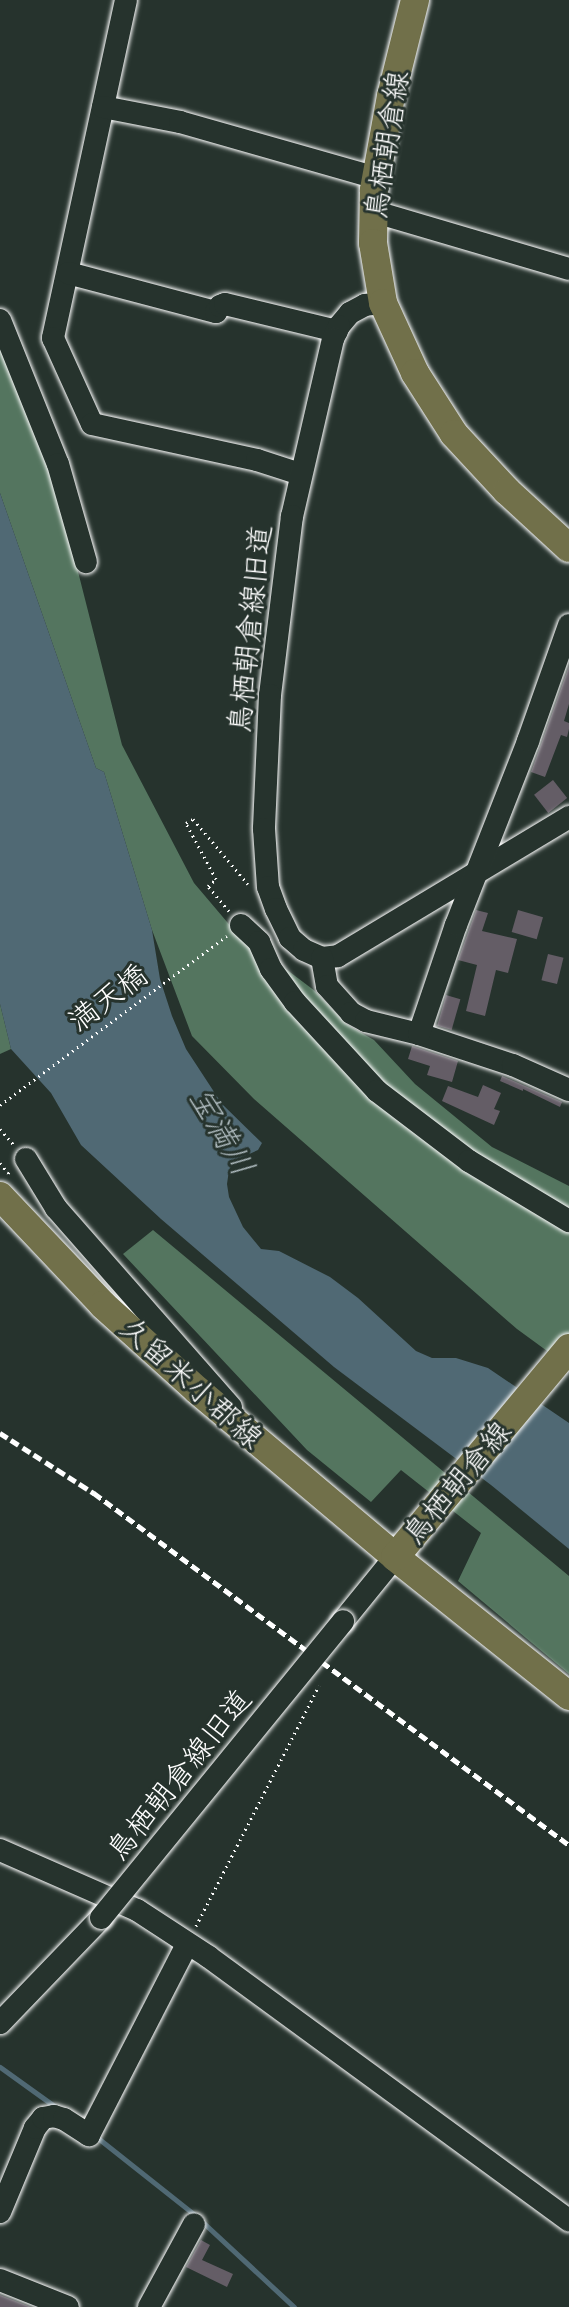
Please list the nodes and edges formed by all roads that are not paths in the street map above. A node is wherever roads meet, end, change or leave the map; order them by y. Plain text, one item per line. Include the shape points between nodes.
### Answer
1 (126, 0) edge
2 (415, 0) edge
3 (103, 107) junction
4 (376, 178) junction
5 (372, 211) junction
6 (569, 269) edge
7 (68, 273) junction
8 (383, 303) junction
9 (0, 320) edge
10 (337, 331) junction
11 (300, 474) junction
12 (569, 548) edge
13 (86, 562) dead end
14 (569, 625) edge
15 (569, 817) edge
16 (473, 877) junction
17 (241, 926) road end
18 (330, 957) junction
19 (419, 1034) junction
20 (569, 1090) edge
21 (7, 1184) edge
22 (569, 1221) edge
23 (569, 1348) edge
24 (276, 1459) junction
25 (395, 1557) junction
26 (569, 1696) edge
27 (0, 1850) edge
28 (187, 1944) junction
29 (0, 2024) edge
30 (0, 2212) edge
31 (569, 2220) edge
32 (194, 2224) dead end
33 (0, 2280) edge
34 (68, 2307) edge
35 (149, 2307) edge

1 - 3 street
2 - 4 main road, 鳥栖朝倉線
3 - 4 street via 190,125
3 - 7 street
4 - 5 main road, 鳥栖朝倉線
5 - 6 street
5 - 8 main road, 鳥栖朝倉線 via 374,255
7 - 10 street via 216,312 225,304
7 - 11 street via 53,338 92,424 257,460
8 - 10 street, 鳥栖朝倉線旧道 via 364,305 350,313
8 - 12 main road, 鳥栖朝倉線 via 415,373 454,434 507,491
9 - 13 street via 58,464
10 - 11 street, 鳥栖朝倉線旧道
11 - 18 street, 鳥栖朝倉線旧道 via 270,695 264,830 268,887 290,938 304,950
14 - 16 street via 524,752
15 - 16 street
16 - 18 street
16 - 19 street
17 - 22 street via 259,942 271,969 296,1002 377,1091 468,1161
18 - 19 street via 327,986 351,1013 366,1022
19 - 20 street via 513,1065
21 - 24 main road, 久留米小郡線 via 103,1305
21 - 24 street via 56,1208
23 - 25 main road, 鳥栖朝倉線
24 - 25 main road, 久留米小郡線
25 - 26 main road, 鳥栖朝倉線
25 - 29 street, 鳥栖朝倉線旧道, bridge via 100,1918
27 - 28 street via 137,1910
28 - 30 street via 88,2135 64,2119 43,2118 35,2128
28 - 31 street
32 - 35 street
33 - 34 street

